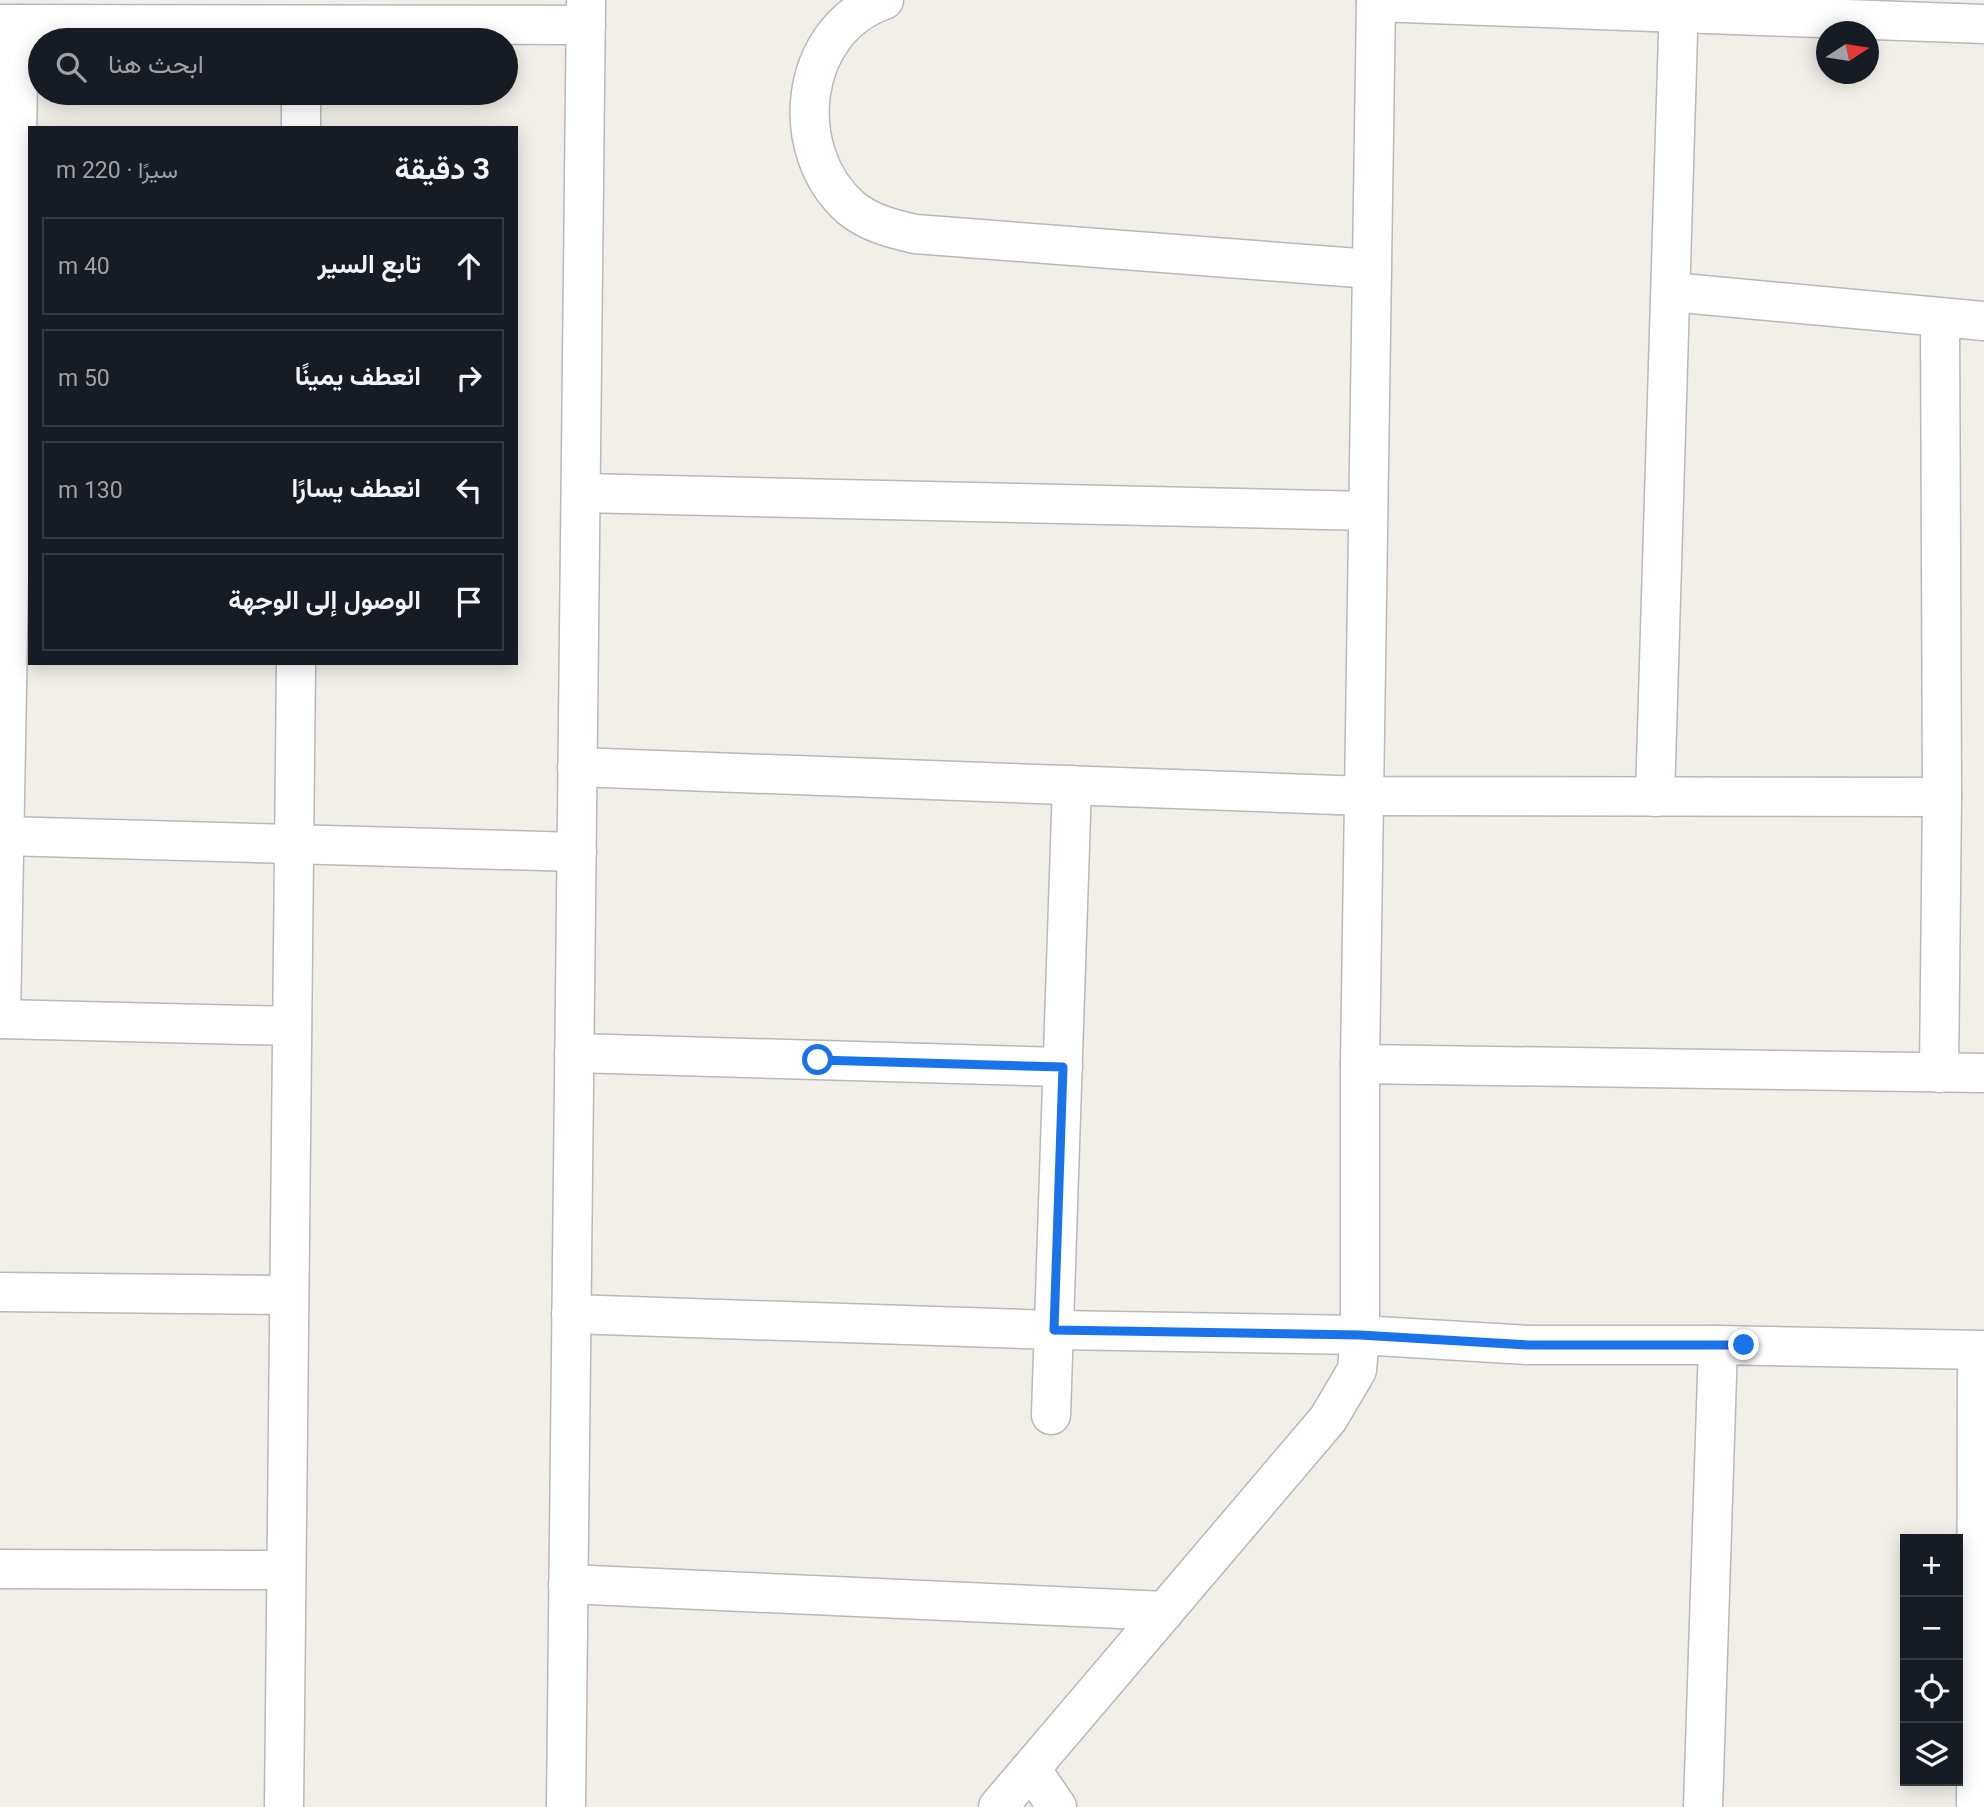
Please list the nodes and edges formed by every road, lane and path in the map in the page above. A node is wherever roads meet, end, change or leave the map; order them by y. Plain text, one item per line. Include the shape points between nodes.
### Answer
1 (884, 0) edge
2 (1376, 1) edge
3 (1679, 7) edge
4 (586, 13) edge
5 (10, 24) edge
6 (1984, 24) edge
7 (156, 28) edge
8 (362, 28) edge
9 (301, 105) edge
10 (301, 126) edge
11 (1371, 269) junction
12 (1671, 292) junction
13 (1940, 318) junction
14 (1984, 321) edge
15 (7, 326) edge
16 (581, 494) junction
17 (1368, 511) junction
18 (296, 665) edge
19 (577, 767) junction
20 (3, 771) edge
21 (1072, 785) junction
22 (1364, 796) junction
23 (1655, 797) junction
24 (1942, 797) junction
25 (4, 836) junction
26 (294, 845) junction
27 (577, 852) junction
28 (0, 1019) edge
29 (292, 1026) junction
30 (574, 1053) junction
31 (1360, 1064) junction
32 (1063, 1067) junction
33 (1938, 1073) junction
34 (1984, 1073) edge
35 (0, 1292) edge
36 (289, 1295) junction
37 (571, 1314) junction
38 (1054, 1330) junction
39 (1360, 1335) junction
40 (1718, 1345) junction
41 (1980, 1350) edge
42 (1051, 1415) dead end
43 (0, 1569) edge
44 (286, 1570) junction
45 (568, 1584) junction
46 (1165, 1611) junction
47 (1980, 1640) edge
48 (1031, 1769) junction
49 (284, 1807) edge
50 (566, 1807) edge
51 (998, 1807) edge
52 (1057, 1807) edge
53 (1703, 1807) edge
54 (1976, 1807) edge

1 - 11 street via 868,5 838,31 817,64 808,103 811,142 827,178 852,208 884,227 915,234
2 - 3 street
2 - 11 street
3 - 6 street
3 - 12 street
4 - 8 street
4 - 16 street
5 - 7 street
5 - 15 street
9 - 10 street
11 - 17 street
12 - 13 street
12 - 23 street
13 - 14 street
13 - 24 street
15 - 20 street
16 - 17 street
16 - 19 street
17 - 22 street
18 - 26 street
19 - 21 street
19 - 27 street
20 - 25 street
21 - 22 street
21 - 32 street
22 - 23 street
22 - 31 street
23 - 24 street
24 - 33 street
25 - 26 street
25 - 28 street
26 - 27 street
26 - 29 street
27 - 30 street
28 - 29 street
29 - 36 street
30 - 32 street
30 - 37 street
31 - 33 street
31 - 39 street
32 - 38 street
33 - 34 street
35 - 36 street
36 - 44 street
37 - 38 street
37 - 45 street
38 - 39 street
38 - 42 street
39 - 40 street via 1528,1345
39 - 46 street via 1357,1370 1345,1395
40 - 41 street
40 - 53 street
41 - 47 street
43 - 44 street
44 - 49 street
45 - 46 street
45 - 50 street
46 - 48 street
47 - 54 street
48 - 51 street
48 - 52 street

